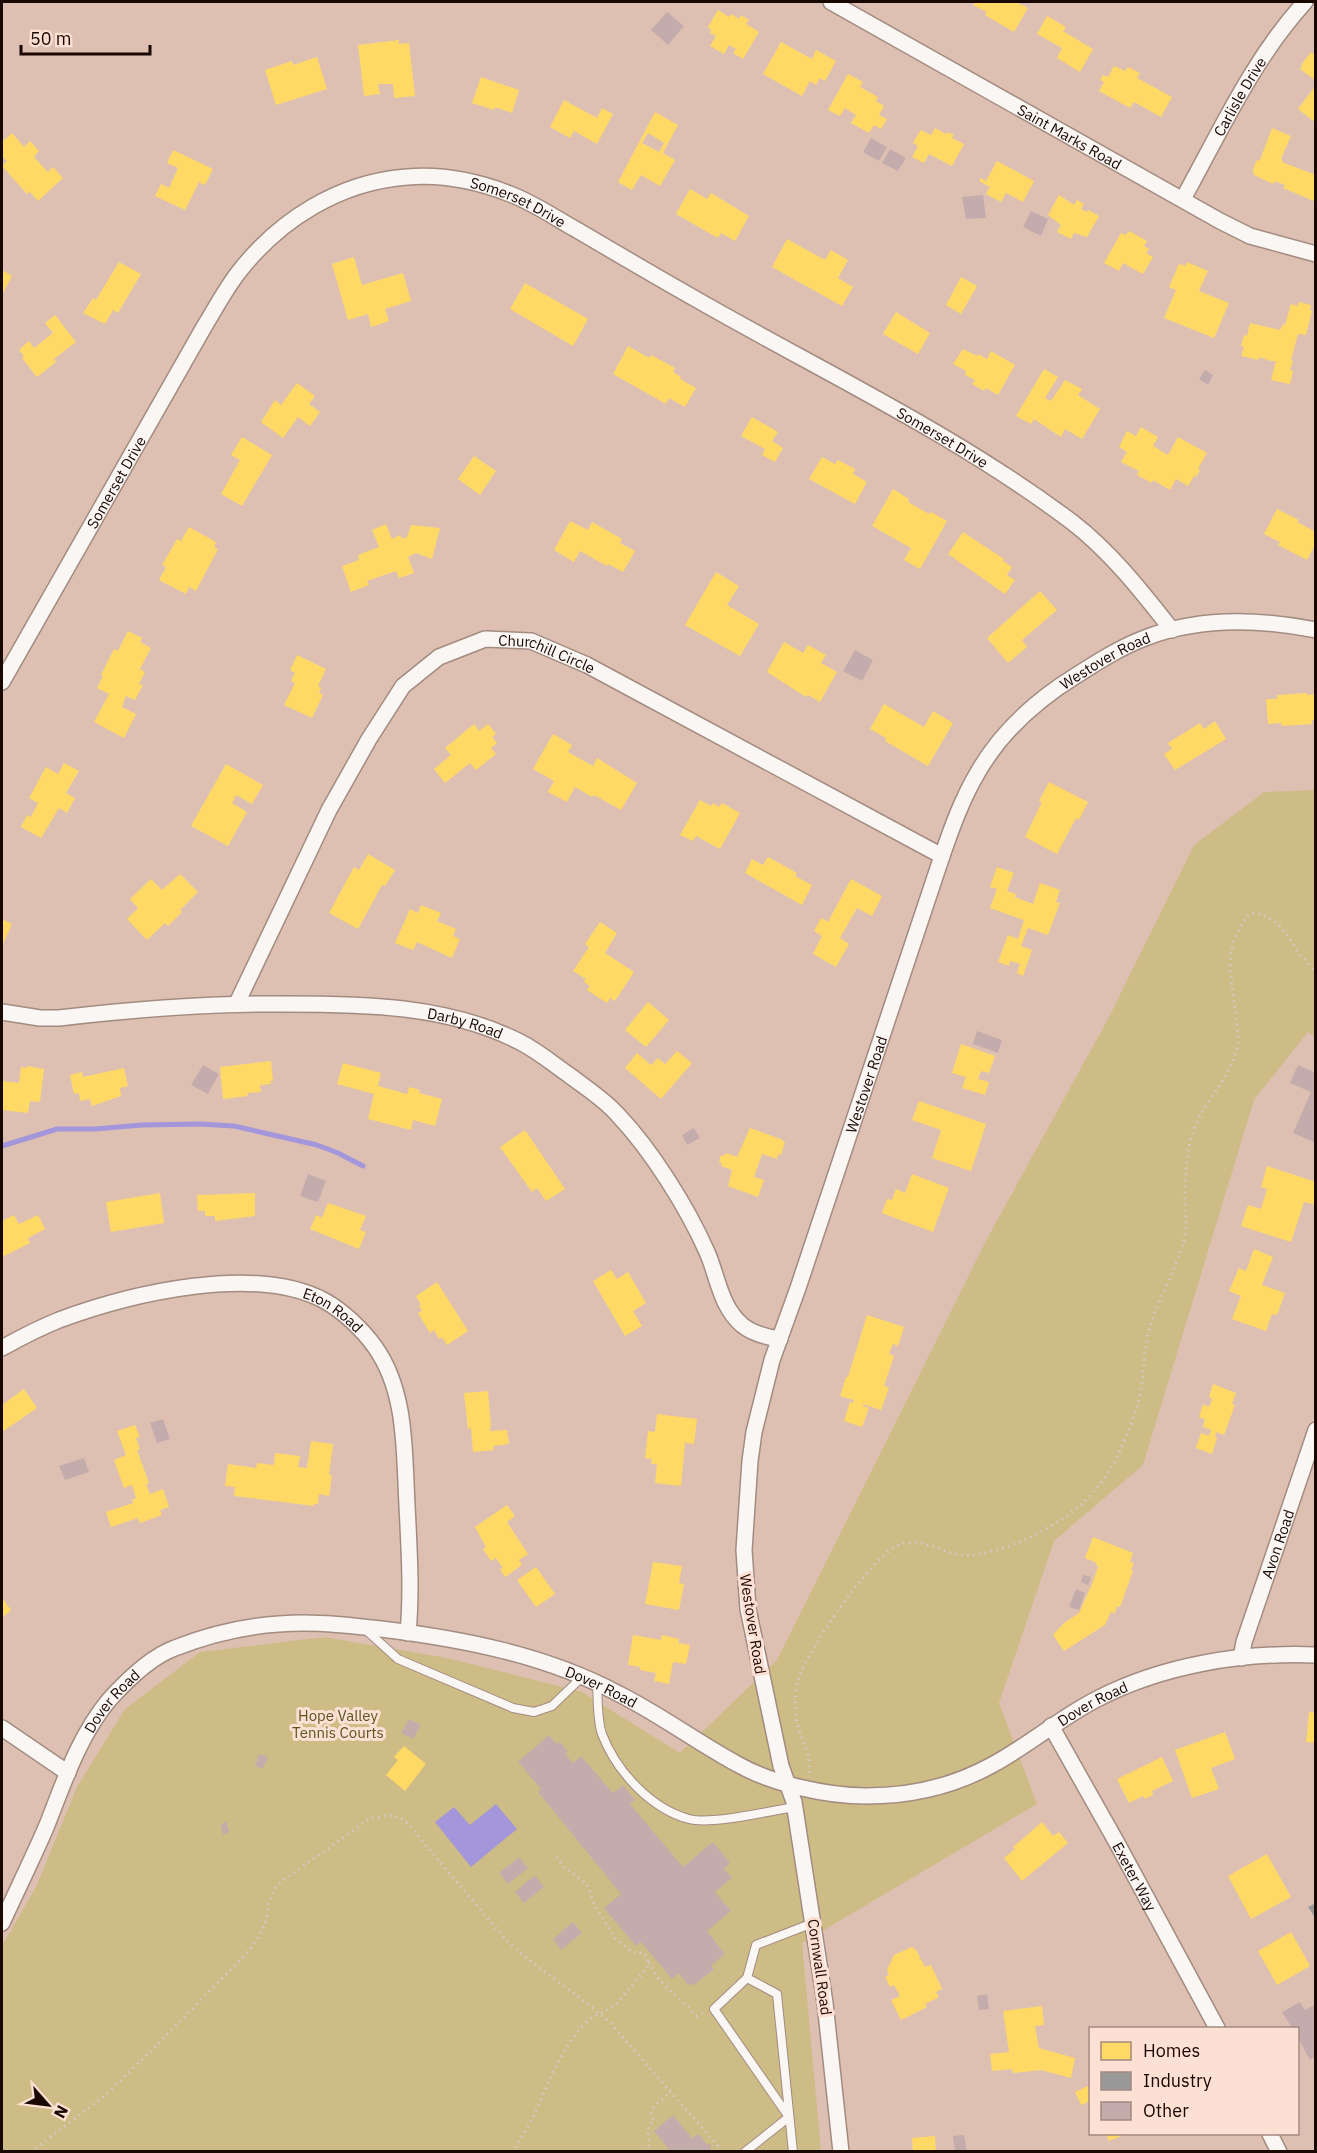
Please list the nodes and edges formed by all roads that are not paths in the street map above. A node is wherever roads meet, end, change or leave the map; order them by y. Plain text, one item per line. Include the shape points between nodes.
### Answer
1 (831, 2) edge
2 (1305, 2) edge
3 (1182, 199) junction
4 (1316, 254) edge
5 (1172, 630) junction
6 (1316, 630) edge
7 (2, 682) edge
8 (942, 856) junction
9 (237, 1003) junction
10 (2, 1012) edge
11 (780, 1339) junction
12 (2, 1348) edge
13 (1316, 1430) edge
14 (363, 1627) junction
15 (408, 1633) junction
16 (1316, 1655) edge
17 (1241, 1658) junction
18 (590, 1679) junction
19 (1051, 1726) junction
20 (2, 1728) edge
21 (68, 1773) junction
22 (788, 1785) junction
23 (795, 1807) junction
24 (2, 1923) edge
25 (813, 1923) junction
26 (747, 1978) junction
27 (1217, 2027) edge
28 (789, 2117) junction
29 (1271, 2135) edge
30 (745, 2151) edge
31 (793, 2151) edge
32 (842, 2151) edge
33 (1279, 2151) edge

1 - 3 street, Saint Marks Road
2 - 3 street, Carlisle Drive via 1287,21 1246,84
3 - 4 street, Saint Marks Road via 1251,236
5 - 6 street, Westover Road via 1257,621
5 - 7 street, Somerset Drive via 1090,537 965,448 528,201 472,182 405,177 364,184 325,199 285,226 237,274
5 - 8 street, Westover Road via 1100,661 1062,684 1027,713 978,771
8 - 9 street, Churchill Circle via 587,665 531,641 485,639 439,657 403,686 329,810
8 - 11 street, Westover Road
9 - 10 street, Darby Road via 58,1018
9 - 11 street, Darby Road via 404,1009 476,1025 539,1053 598,1096 633,1132 681,1204 707,1253 729,1310 753,1332
11 - 22 street, Westover Road via 766,1377 754,1432 744,1574 757,1660
12 - 15 street, Eton Road via 58,1320 101,1306 213,1284 291,1289 325,1301 341,1312 375,1347 392,1380 399,1405 410,1550
13 - 17 street, Avon Road
14 - 15 street, Dover Road
14 - 18 lane via 398,1659 513,1708 534,1712 552,1706
14 - 21 street, Dover Road via 304,1623 260,1626 174,1648 139,1671 107,1703 84,1738
15 - 18 street, Dover Road via 518,1654
16 - 17 street, Dover Road
17 - 19 street, Dover Road via 1170,1671 1119,1689
18 - 22 street, Dover Road via 646,1708 739,1766
18 - 23 lane via 602,1732 615,1760 656,1804 689,1819 711,1820
19 - 22 street, Dover Road via 993,1765 934,1789 864,1796
19 - 27 street, Exeter Way
20 - 21 street
21 - 24 street, Dover Road
22 - 23 street, Cornwall Road
23 - 25 street, Cornwall Road
25 - 26 lane via 756,1945
25 - 32 street, Cornwall Road
26 - 28 lane via 777,1994
26 - 28 lane via 714,2009
28 - 30 lane
28 - 31 lane
29 - 33 street

